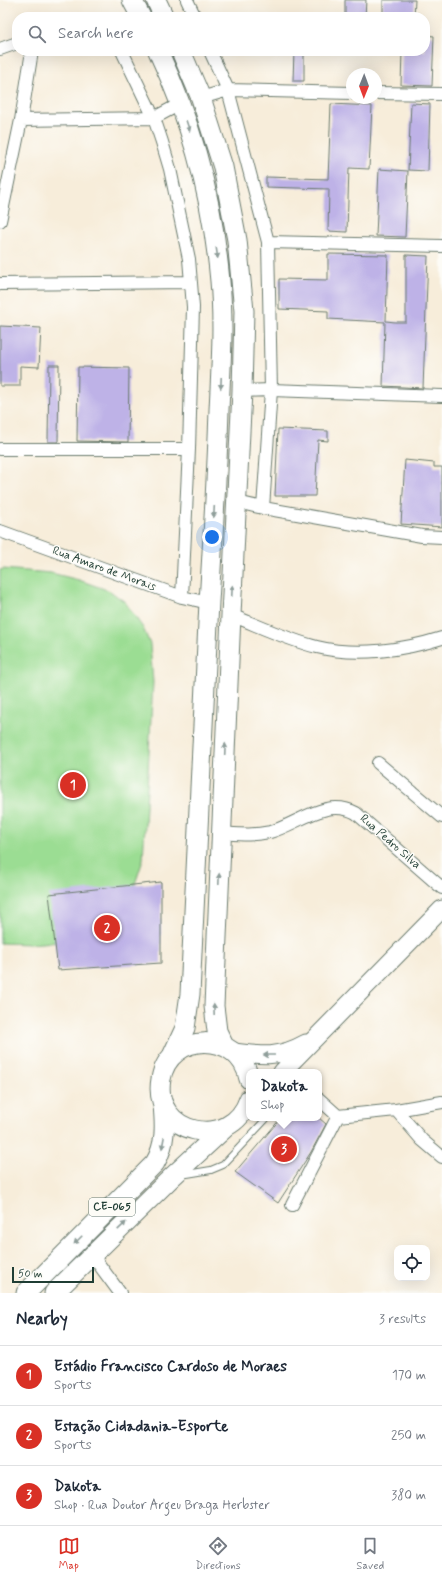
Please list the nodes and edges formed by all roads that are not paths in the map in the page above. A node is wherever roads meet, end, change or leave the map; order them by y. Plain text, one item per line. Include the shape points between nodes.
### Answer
1 (132, 0) edge
2 (156, 0) edge
3 (187, 0) edge
4 (138, 12) edge
5 (162, 12) edge
6 (193, 12) edge
7 (12, 45) edge
8 (0, 49) edge
9 (31, 56) edge
10 (124, 56) edge
11 (160, 56) edge
12 (183, 56) edge
13 (212, 56) edge
14 (228, 90) junction
15 (346, 92) edge
16 (382, 93) edge
17 (442, 94) edge
18 (201, 98) junction
19 (180, 104) junction
20 (154, 118) junction
21 (21, 120) junction
22 (0, 221) edge
23 (268, 242) junction
24 (442, 246) edge
25 (191, 282) junction
26 (0, 284) edge
27 (271, 390) junction
28 (242, 391) junction
29 (442, 396) edge
30 (0, 449) edge
31 (189, 449) junction
32 (237, 502) junction
33 (263, 508) junction
34 (0, 531) edge
35 (442, 537) edge
36 (182, 597) junction
37 (209, 602) junction
38 (231, 615) junction
39 (442, 638) edge
40 (378, 764) dead end
41 (442, 817) edge
42 (221, 833) junction
43 (442, 888) edge
44 (442, 909) edge
45 (318, 1036) junction
46 (229, 1049) junction
47 (172, 1056) junction
48 (287, 1069) edge
49 (246, 1071) edge
50 (322, 1102) edge
51 (442, 1102) edge
52 (163, 1105) junction
53 (246, 1108) edge
54 (396, 1110) junction
55 (338, 1116) junction
56 (265, 1121) edge
57 (226, 1127) junction
58 (442, 1157) edge
59 (173, 1176) junction
60 (292, 1205) dead end
61 (92, 1255) junction
62 (26, 1293) edge
63 (54, 1293) edge
64 (120, 1293) edge

1 - 4 main road
2 - 5 main road
3 - 6 street
7 - 8 street
9 - 21 street
10 - 20 street
11 - 19 main road, CE-065
12 - 18 main road
13 - 14 street
14 - 15 street
14 - 18 street
14 - 23 street
16 - 17 street
18 - 28 main road via 223,167 237,240 244,311
19 - 20 street
19 -> 37 main road, CE-065 via 196,149 212,221 220,283 222,354
20 - 21 street
20 - 25 street via 170,169 189,259
21 - 22 street
23 - 24 street
23 - 27 street
25 - 26 street
25 - 31 street via 193,307
27 - 28 street
27 - 29 street
27 - 33 street
28 - 32 main road
30 - 31 street
31 - 36 street
32 - 33 street
38 -> 32 main road
33 - 35 street via 422,536
34 - 36 street, Rua Amaro de Morais
36 - 37 street, Rua Amaro de Morais
37 - 47 main road, CE-065 via 190,994 185,1028
38 - 39 street via 318,647 347,651 402,648
42 -> 38 main road
40 - 41 street
42 - 43 street, Rua Pedro Silva via 246,835 271,832 304,816 327,809 349,809
46 -> 42 main road via 217,1031 214,1006
44 - 45 street
45 -> 46 street via 277,1055 250,1054
45 - 48 street
46 - 47 main road via 205,1042 181,1049
46 - 49 main road via 243,1063
47 - 52 main road, CE-065 via 161,1079
50 - 55 street
51 - 54 street
52 - 57 main road, CE-065 via 178,1123 195,1130 214,1131
52 -> 62 main road, CE-065 via 164,1140 161,1154 155,1163
53 - 57 main road, CE-065
54 - 55 street
54 - 58 street via 422,1140
55 - 60 street
56 - 59 lane via 223,1165 199,1173
57 - 59 main road, CE-065
61 -> 59 main road, CE-065
61 - 63 main road, CE-065
61 - 64 street

